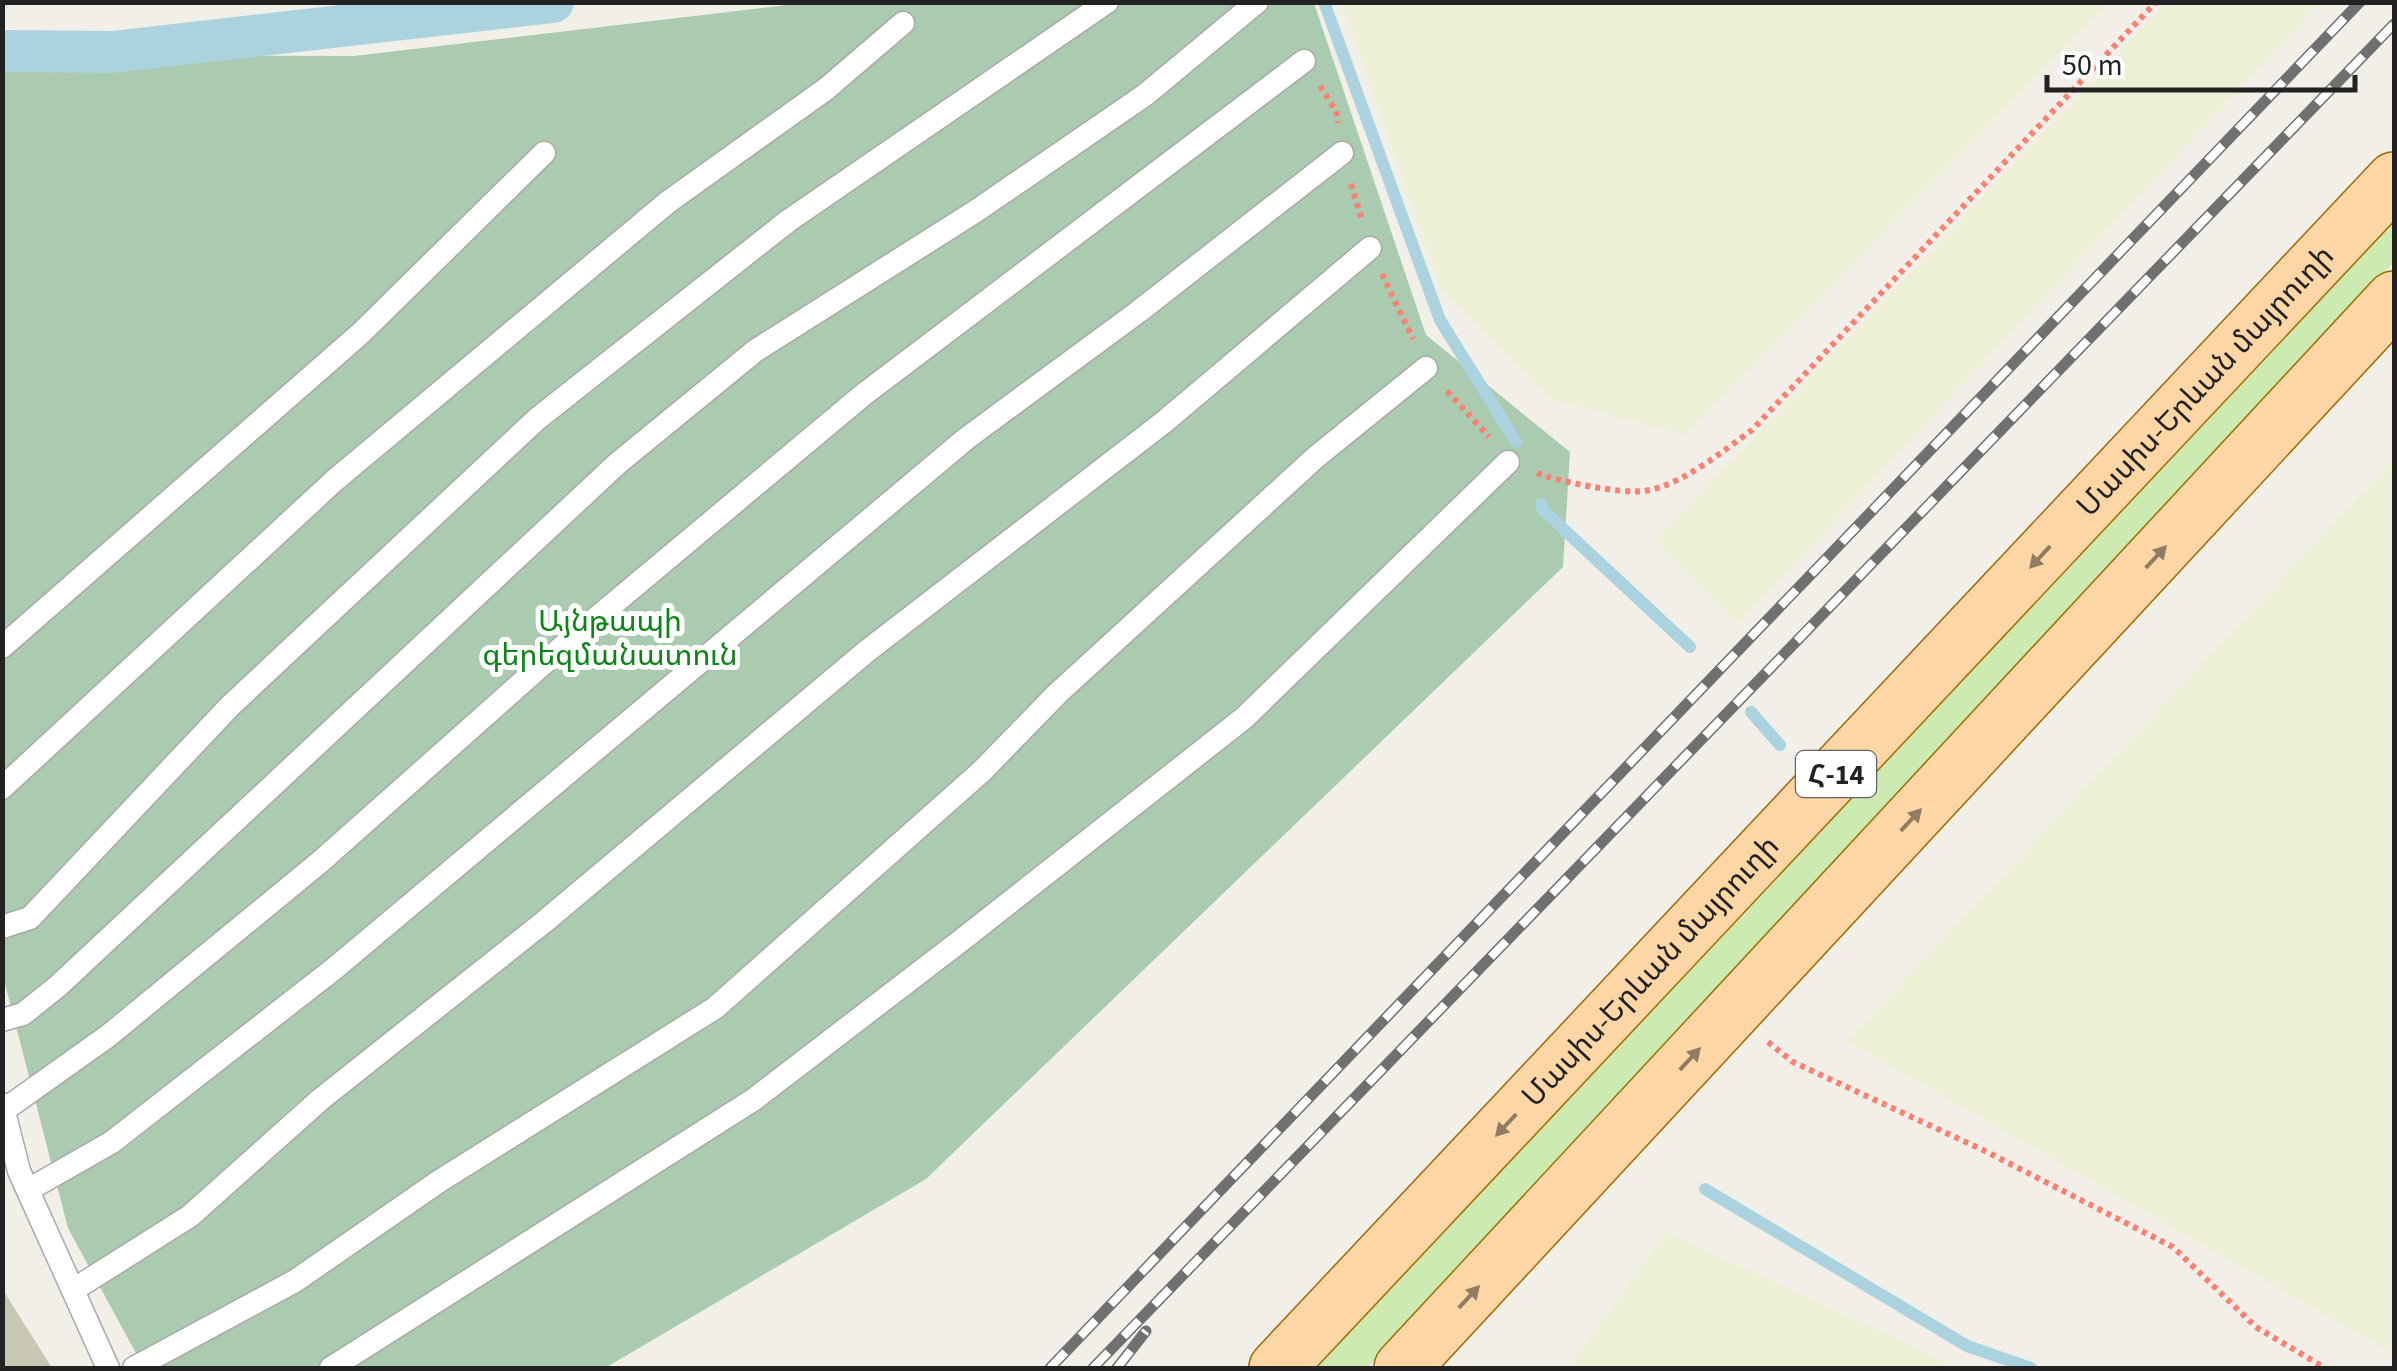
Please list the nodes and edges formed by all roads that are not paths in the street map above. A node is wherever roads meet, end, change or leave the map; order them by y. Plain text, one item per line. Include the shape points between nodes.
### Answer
1 (1107, 2) edge
2 (1257, 2) edge
3 (903, 23) dead end
4 (1304, 61) road end
5 (1342, 152) road end
6 (544, 153) dead end
7 (2394, 180) edge
8 (1370, 248) road end
9 (2394, 299) edge
10 (1426, 368) road end
11 (1508, 462) road end
12 (2, 648) edge
13 (2, 788) edge
14 (2, 927) edge
15 (2, 1020) edge
16 (3, 1107) edge
17 (28, 1190) junction
18 (73, 1290) junction
19 (108, 1368) edge
20 (134, 1368) edge
21 (331, 1368) edge
22 (1277, 1368) edge
23 (1402, 1368) edge

1 - 14 lane via 788,222 537,419 230,706 30,918
2 - 15 lane via 1144,95 755,351 618,463 58,986 23,1014
3 - 13 lane via 826,89 668,202 335,480
4 - 16 lane via 863,396 570,640 320,862 108,1036
5 - 17 lane via 967,438 334,968 112,1142
6 - 12 lane via 361,333
7 -> 22 main road, Մասիս-Երևան մայրուղի / Հ-14
8 - 18 lane via 1164,422 867,650 544,922 322,1098 190,1216
23 -> 9 main road, Հ-14
10 - 20 lane via 1316,457 982,771 714,1008 438,1182 296,1281
11 - 21 lane via 1244,718 964,939 753,1100
16 - 17 lane
17 - 18 lane
18 - 19 lane

